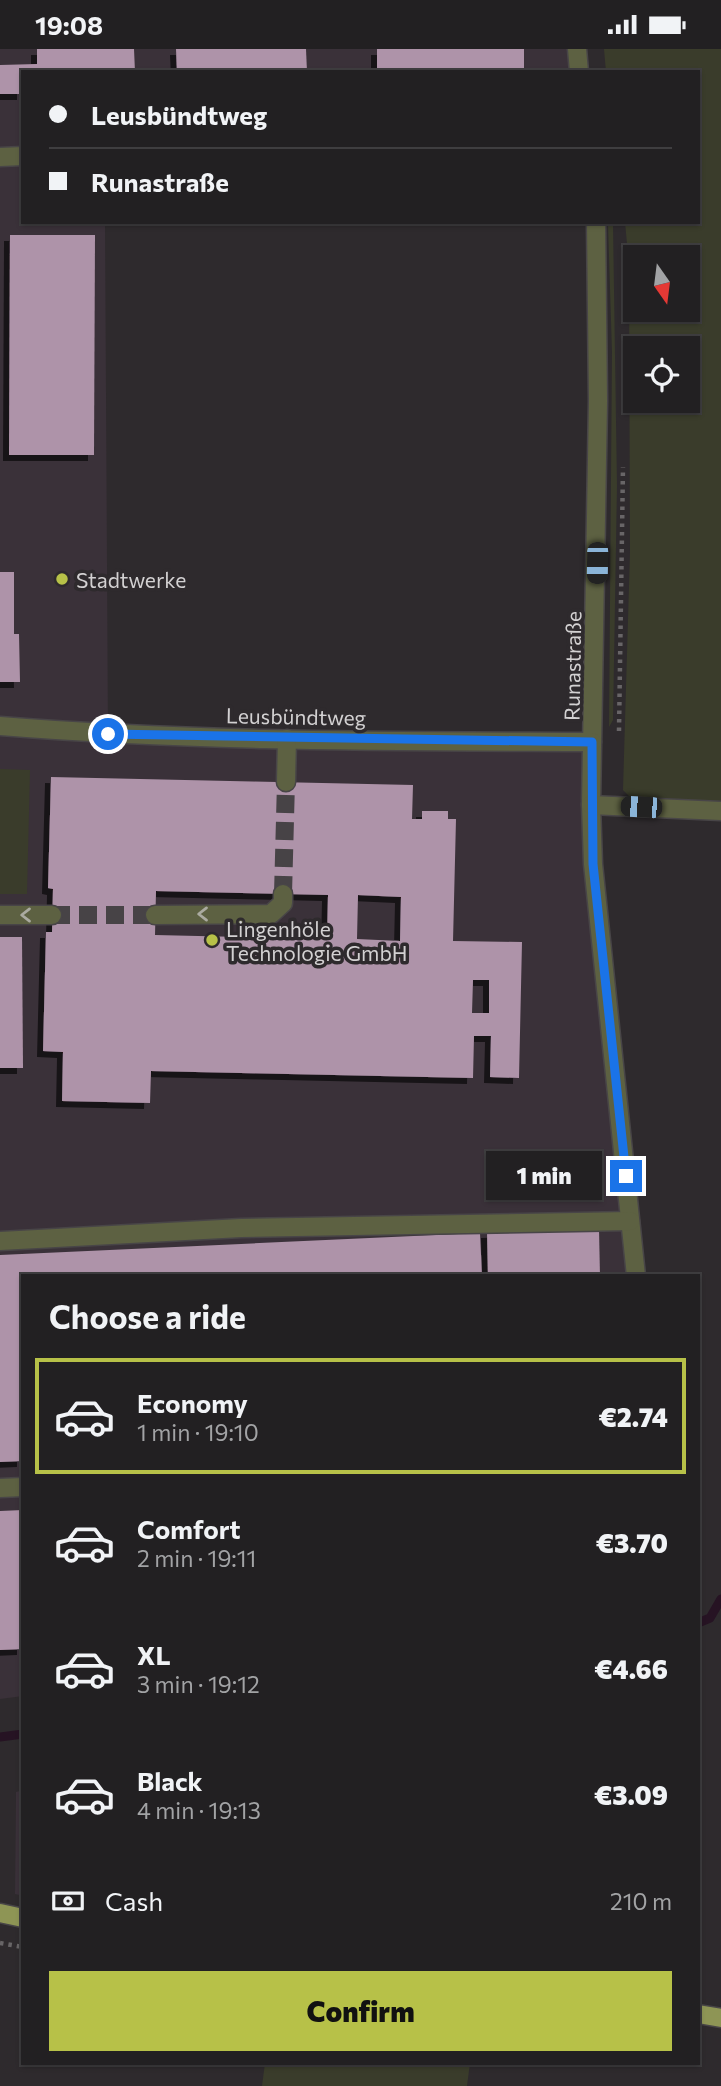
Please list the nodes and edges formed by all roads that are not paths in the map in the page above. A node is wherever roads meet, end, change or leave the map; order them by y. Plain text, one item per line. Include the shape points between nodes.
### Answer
1 (577, 49) edge
2 (579, 70) edge
3 (21, 156) edge
4 (0, 157) edge
5 (596, 224) edge
6 (0, 726) edge
7 (287, 739) junction
8 (592, 742) junction
9 (286, 782) tunnel mouth
10 (591, 804) junction
11 (721, 811) edge
12 (284, 894) dead end
13 (0, 915) edge
14 (52, 915) tunnel mouth
15 (155, 915) tunnel mouth
16 (630, 1221) junction
17 (0, 1241) edge
18 (636, 1274) edge
19 (21, 1487) edge
20 (0, 1488) edge
21 (0, 1913) edge
22 (21, 1918) edge
23 (700, 2014) edge
24 (721, 2018) edge

1 - 2 street
3 - 4 street
5 - 8 street, Runastraße
6 - 7 street, Leusbündtweg
7 - 8 street, Leusbündtweg
7 - 9 street
8 - 10 street, Runastraße
10 - 11 street
10 - 16 street, Runastraße via 593,864
12 -> 15 street via 283,903 271,914
14 -> 13 street
16 - 17 street via 240,1228
16 - 18 street, Runastraße
19 - 20 street
21 - 22 main road
23 - 24 main road

